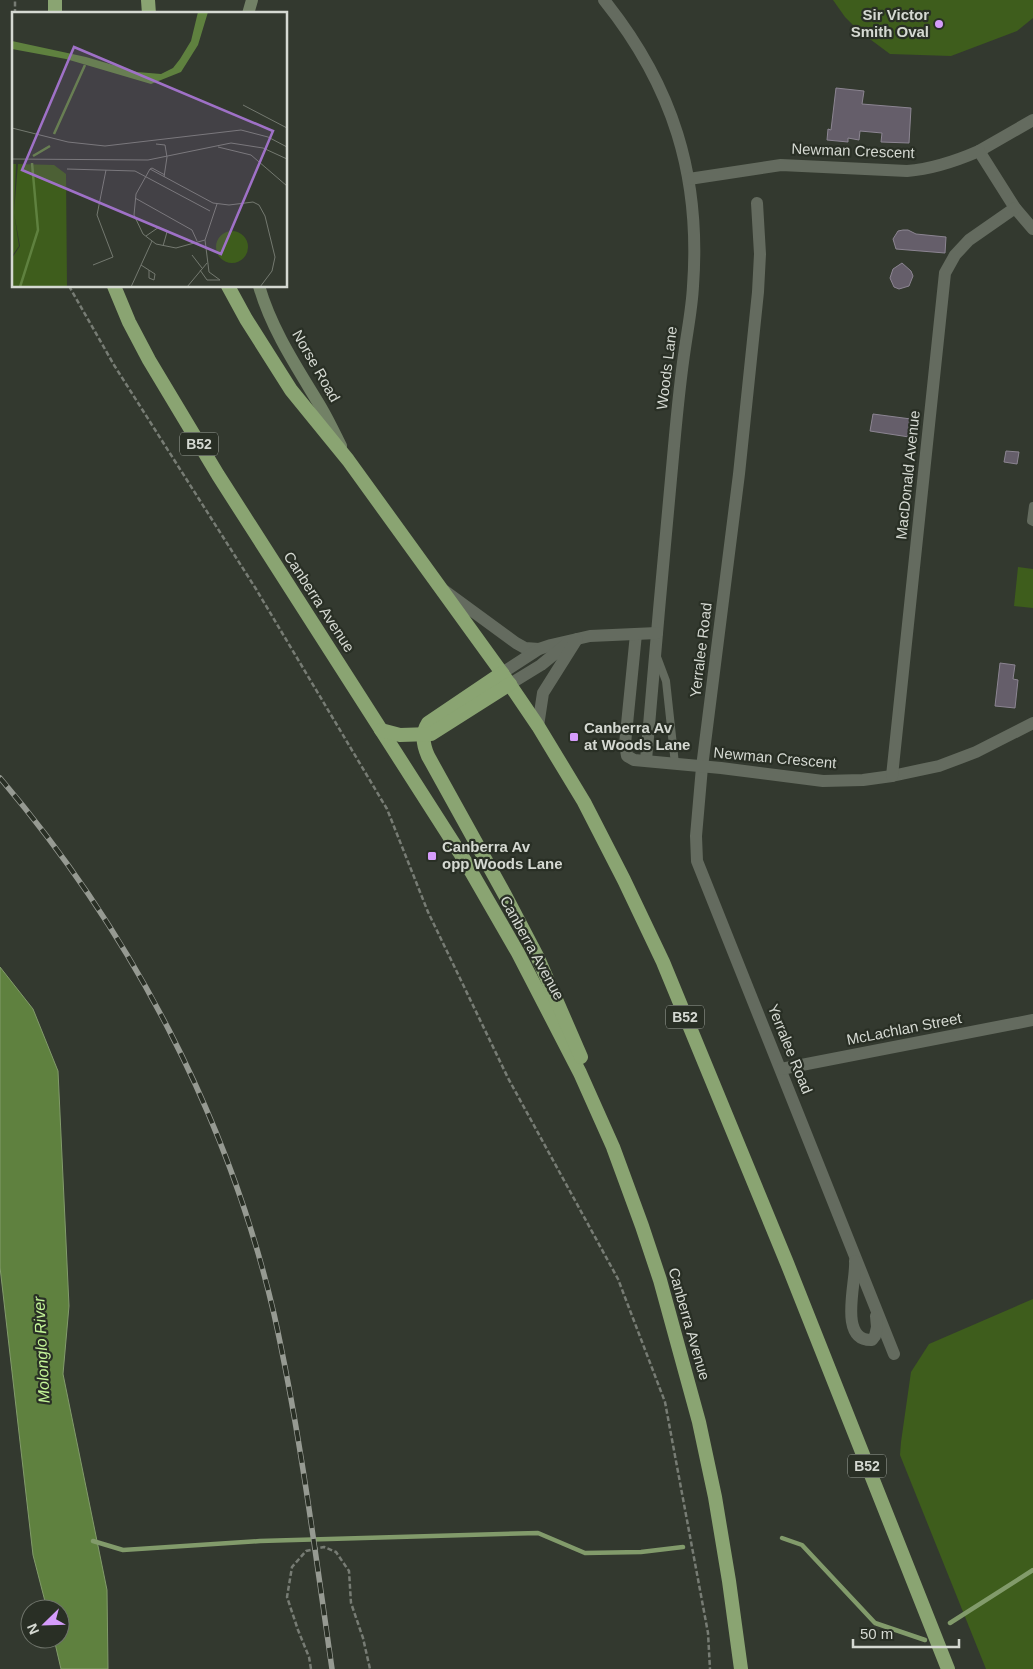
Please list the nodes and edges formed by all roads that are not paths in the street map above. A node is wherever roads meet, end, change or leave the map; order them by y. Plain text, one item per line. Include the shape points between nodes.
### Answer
1 (604, 0) edge
2 (1033, 120) edge
3 (979, 151) junction
4 (689, 179) junction
5 (757, 203) dead end
6 (1015, 208) junction
7 (1033, 229) edge
8 (115, 288) edge
9 (229, 288) edge
10 (260, 288) edge
11 (348, 460) junction
12 (1033, 506) edge
13 (1032, 522) edge
14 (441, 588) junction
15 (657, 633) junction
16 (636, 634) junction
17 (574, 640) junction
18 (539, 649) junction
19 (656, 653) junction
20 (506, 678) junction
21 (1033, 723) edge
22 (538, 726) junction
23 (381, 730) junction
24 (423, 736) junction
25 (646, 760) junction
26 (675, 764) junction
27 (702, 767) junction
28 (892, 776) junction
29 (1033, 1020) edge
30 (781, 1069) junction
31 (613, 1147) junction
32 (854, 1252) junction
33 (876, 1308) junction
34 (894, 1354) dead end
35 (740, 1669) edge
36 (948, 1669) edge

1 - 4 street, Woods Lane via 640,50 662,90
2 - 3 street, Newman Crescent
3 - 4 street, Newman Crescent via 956,161 907,172 781,165
3 - 6 street
4 - 15 street, Woods Lane via 695,234 694,283 679,393
5 - 27 street, Yerralee Road via 758,292
6 - 7 street
6 - 28 street, MacDonald Avenue via 969,240 945,273
8 - 23 highway, Canberra Avenue / B52 via 129,322 172,399
9 - 11 highway, B52 via 291,390
10 - 11 main road, Norse Road via 280,339
11 - 14 highway, B52
12 - 13 lane
14 - 18 street via 516,643 525,648
14 - 20 highway, B52
15 - 16 street
15 - 19 street, Woods Lane
16 - 17 street
16 - 25 street, Newman Crescent via 625,748 631,759
17 - 18 street
17 - 20 street via 549,659
17 - 22 street via 543,693
18 - 20 street
19 - 25 street, Woods Lane
19 - 26 lane via 666,681
20 - 22 highway, B52
20 - 24 highway via 444,727
21 - 28 street, Newman Crescent via 976,752 939,766
22 - 36 highway, B52 via 584,802 663,962
23 - 24 highway via 400,736
23 - 31 highway, Canberra Avenue / B52 via 465,861 518,952 580,1073
24 - 31 highway via 428,756 552,988 592,1084
25 - 26 street, Newman Crescent
26 - 27 street, Newman Crescent
27 - 28 street, Newman Crescent via 823,781
27 - 30 street, Yerralee Road via 696,836 698,861
29 - 30 street, McLachlan Street
30 - 32 street, Yerralee Road
31 - 35 highway, Canberra Avenue / B52 via 660,1280 699,1422 726,1562
32 - 33 street, Yerralee Road
32 - 33 street, Yerralee Road via 851,1317 858,1335 864,1340 872,1340 875,1336
33 - 34 street, Yerralee Road

